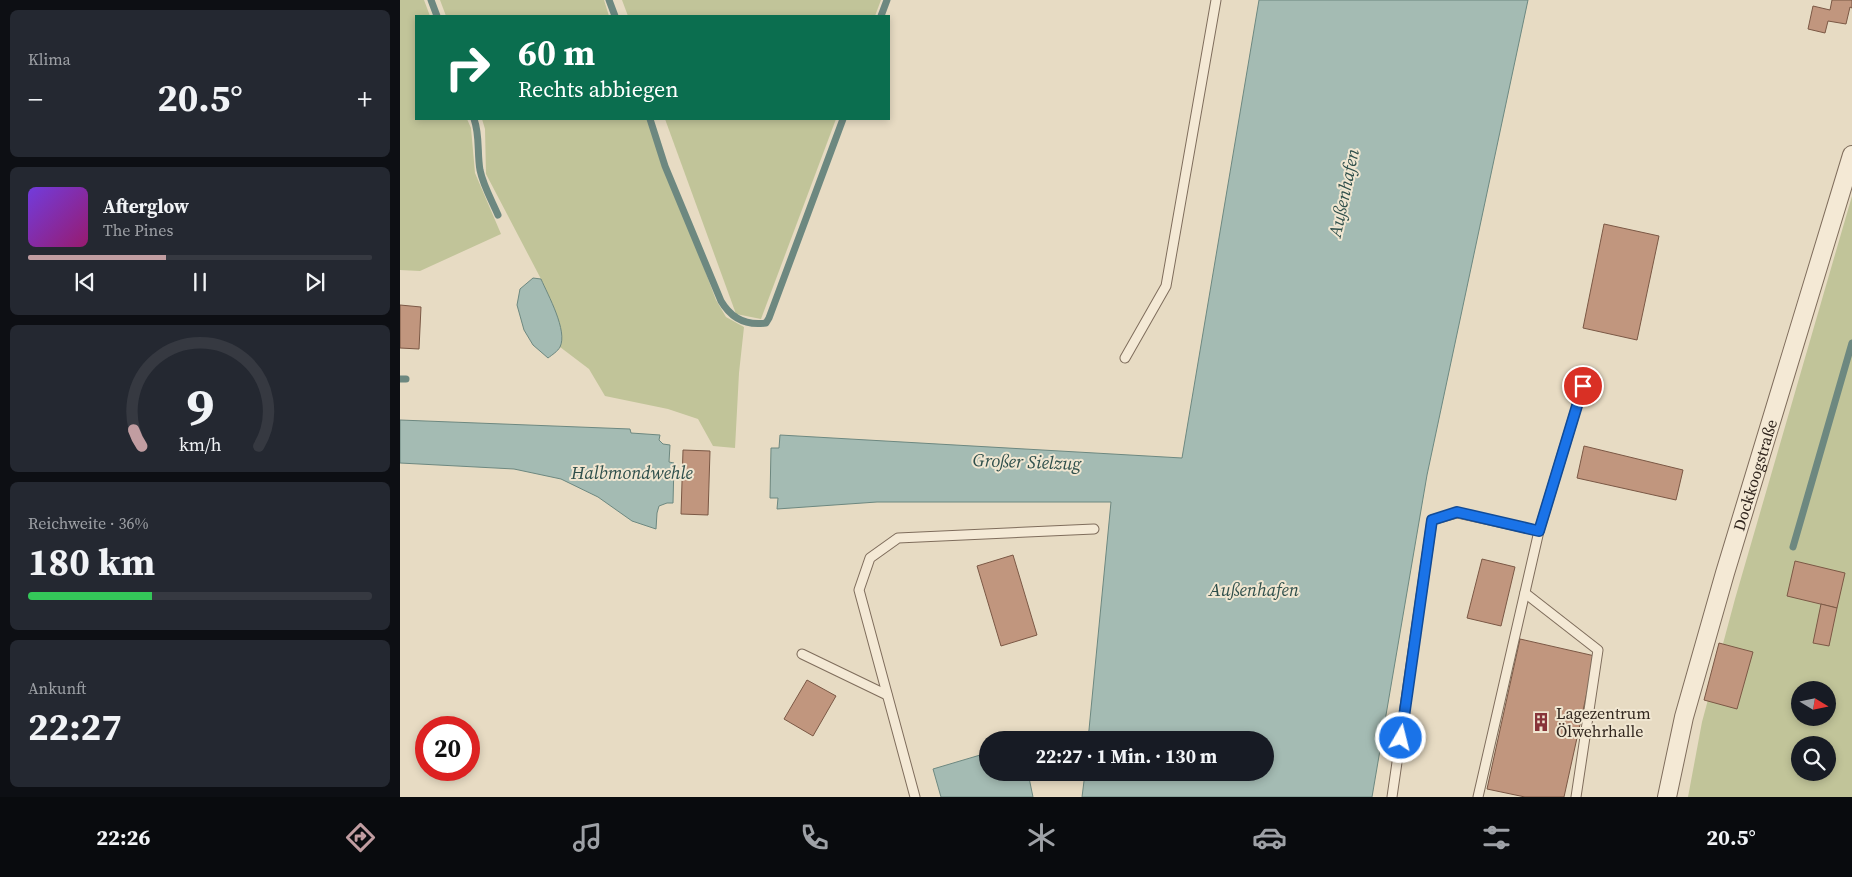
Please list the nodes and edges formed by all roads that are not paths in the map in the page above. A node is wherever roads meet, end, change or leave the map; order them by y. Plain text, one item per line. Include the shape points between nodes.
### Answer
1 (1216, 0) edge
2 (1852, 155) edge
3 (1125, 358) dead end
4 (1583, 386) dead end
5 (1094, 529) dead end
6 (1539, 531) junction
7 (1525, 593) junction
8 (802, 654) dead end
9 (888, 695) junction
10 (915, 797) edge
11 (1392, 797) edge
12 (1478, 797) edge
13 (1576, 797) edge
14 (1667, 797) edge

1 - 3 lane via 1166,286
2 - 14 street, Dockkoogstraße via 1723,581 1684,717
4 - 6 lane
5 - 9 lane via 898,538 870,558 859,590
6 - 7 lane
6 - 11 lane via 1457,512 1432,520
7 - 12 lane
7 - 13 lane via 1598,650
8 - 9 lane
9 - 10 lane

